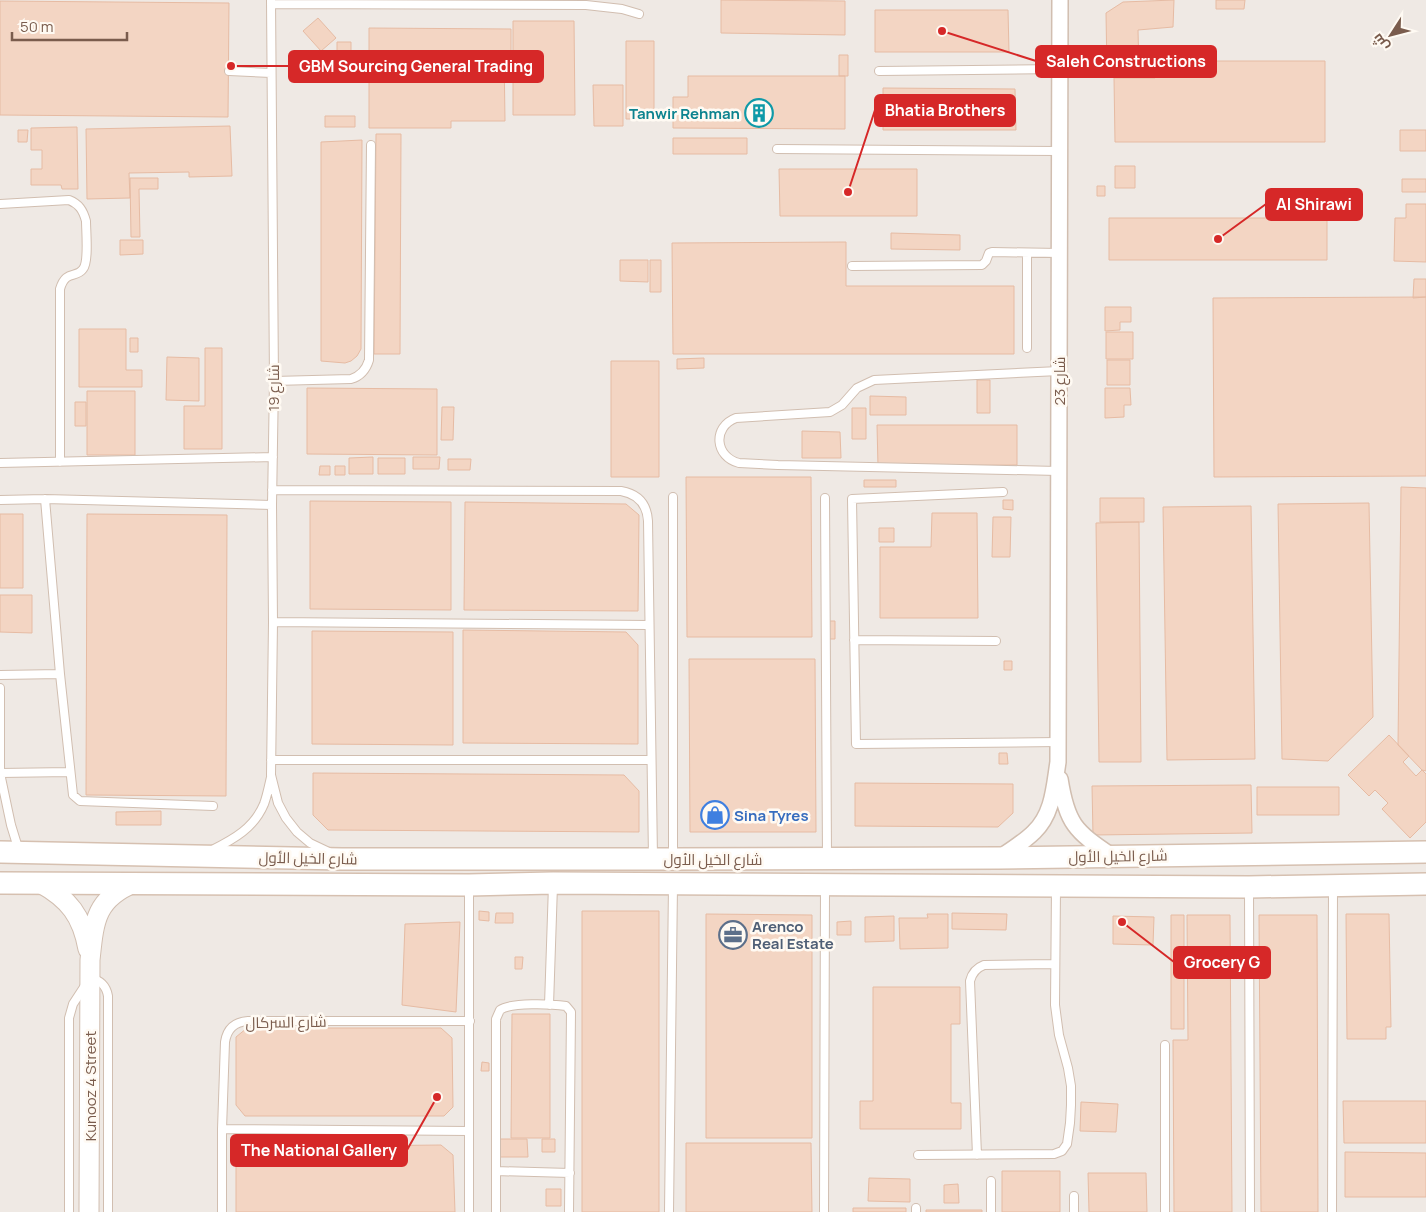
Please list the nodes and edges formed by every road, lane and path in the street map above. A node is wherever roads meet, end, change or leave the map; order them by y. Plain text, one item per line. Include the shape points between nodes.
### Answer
1 (1060, 0) edge
2 (271, 2) edge
3 (639, 14) dead end
4 (1060, 68) junction
5 (228, 71) dead end
6 (879, 71) dead end
7 (271, 73) junction
8 (371, 145) dead end
9 (777, 149) dead end
10 (1059, 152) junction
11 (0, 204) edge
12 (1027, 253) junction
13 (1059, 253) junction
14 (852, 266) dead end
15 (1027, 348) dead end
16 (1059, 371) junction
17 (274, 381) junction
18 (273, 457) junction
19 (60, 462) junction
20 (0, 463) edge
21 (1058, 471) junction
22 (272, 490) junction
23 (1003, 492) dead end
24 (673, 497) dead end
25 (825, 498) dead end
26 (45, 499) junction
27 (0, 500) edge
28 (272, 505) junction
29 (273, 622) junction
30 (649, 625) junction
31 (854, 640) junction
32 (996, 641) dead end
33 (60, 674) junction
34 (0, 675) edge
35 (0, 688) edge
36 (1058, 742) junction
37 (271, 760) junction
38 (651, 760) junction
39 (1058, 762) junction
40 (70, 772) junction
41 (0, 774) edge
42 (271, 775) junction
43 (213, 806) dead end
44 (10, 852) edge
45 (1426, 852) edge
46 (1112, 856) junction
47 (198, 857) junction
48 (999, 858) junction
49 (342, 859) junction
50 (663, 859) junction
51 (827, 859) junction
52 (0, 883) edge
53 (40, 883) junction
54 (134, 883) junction
55 (552, 883) junction
56 (1426, 884) edge
57 (469, 885) junction
58 (673, 885) junction
59 (825, 885) junction
60 (1056, 886) junction
61 (1333, 886) junction
62 (1249, 887) junction
63 (1055, 964) junction
64 (90, 969) junction
65 (549, 1005) junction
66 (470, 1021) junction
67 (1165, 1045) dead end
68 (222, 1129) junction
69 (469, 1131) junction
70 (977, 1154) junction
71 (918, 1155) dead end
72 (496, 1170) junction
73 (570, 1173) junction
74 (991, 1181) dead end
75 (1074, 1196) dead end
76 (69, 1212) edge
77 (89, 1212) edge
78 (108, 1212) edge
79 (222, 1212) edge
80 (469, 1212) edge
81 (496, 1212) edge
82 (569, 1212) edge
83 (669, 1212) edge
84 (824, 1212) edge
85 (991, 1212) edge
86 (1074, 1212) edge
87 (1165, 1212) edge
88 (1250, 1212) edge
89 (1332, 1212) edge

1 - 4 street, شارع 23
2 - 3 lane via 586,6
2 - 7 lane, شارع 19
4 - 6 lane
4 - 10 street, شارع 23
5 - 7 lane
7 - 17 lane, شارع 19
8 - 17 lane via 367,365 361,374 351,379
9 - 10 lane
10 - 13 street, شارع 23
11 - 19 lane via 69,200 82,210 86,221 86,265 81,272 64,279 60,289
12 - 13 lane
12 - 14 lane via 992,252 982,265
12 - 15 lane
13 - 16 street, شارع 23
16 - 21 street, شارع 23
16 - 21 lane via 874,380 857,388 842,405 830,412 736,418 726,423 719,436 725,456 739,463
17 - 18 lane, شارع 19
18 - 19 lane
18 - 22 lane, شارع 19
19 - 20 lane
21 - 36 street, شارع 23
22 - 28 lane, شارع 19
22 - 30 lane via 628,492 641,500 647,513
23 - 31 lane via 852,499
24 - 50 lane
25 - 51 lane
26 - 27 lane
26 - 28 lane
26 - 33 lane
28 - 29 lane, شارع 19
29 - 30 lane
29 - 37 lane, شارع 19
30 - 38 lane
31 - 32 lane
31 - 36 lane via 856,744
33 - 34 lane
33 - 40 lane
35 - 41 lane
36 - 39 street, شارع 23
37 - 38 lane
37 - 42 lane, شارع 19
38 - 50 lane
39 - 46 street, شارع 23 via 1069,816 1087,839
39 - 48 street, شارع 23 via 1046,818 1033,834
40 - 41 lane
40 - 43 lane via 73,795 80,801
41 - 44 lane via 11,825
42 - 47 lane, شارع 19 via 265,802 251,825 238,836
42 - 49 lane, شارع 19 via 278,803 297,832 310,843
44 - 47 main road, شارع الخيل الأول
45 - 46 main road, شارع الخيل الأول
46 - 48 main road, شارع الخيل الأول
47 - 49 main road, شارع الخيل الأول
48 - 51 main road, شارع الخيل الأول
49 - 50 main road, شارع الخيل الأول
50 - 51 main road, شارع الخيل الأول
52 - 53 main road, شارع الخيل الأول
53 - 54 main road, شارع الخيل الأول
53 - 64 street, Kunooz 4 Street via 63,898 76,914 85,933
54 - 57 main road, شارع الخيل الأول
54 - 64 street, Kunooz 4 Street via 116,892 102,908 95,924
55 - 57 main road, شارع الخيل الأول
55 - 58 main road, شارع الخيل الأول
55 - 65 lane
56 - 61 main road, شارع الخيل الأول
57 - 66 lane
58 - 59 main road, شارع الخيل الأول
58 - 83 lane
59 - 60 main road, شارع الخيل الأول
59 - 84 lane
60 - 62 main road, شارع الخيل الأول
60 - 63 lane
61 - 62 main road, شارع الخيل الأول
61 - 89 lane
62 - 88 lane
63 - 70 lane via 984,964 974,970 970,981
63 - 70 lane via 1055,1005 1071,1086 1067,1144 1054,1154
64 - 76 lane via 69,1018
64 - 77 street, Kunooz 4 Street
64 - 78 lane via 108,996
65 - 72 lane via 509,1006 500,1010 496,1019
65 - 73 lane via 566,1006 570,1012
66 - 68 lane, شارع السركال via 236,1023 228,1031 225,1042
66 - 69 lane
67 - 87 lane
68 - 69 lane
68 - 79 lane, شارع السركال
69 - 80 lane
70 - 71 lane
72 - 73 lane
72 - 81 lane
73 - 82 lane
74 - 85 lane
75 - 86 lane

